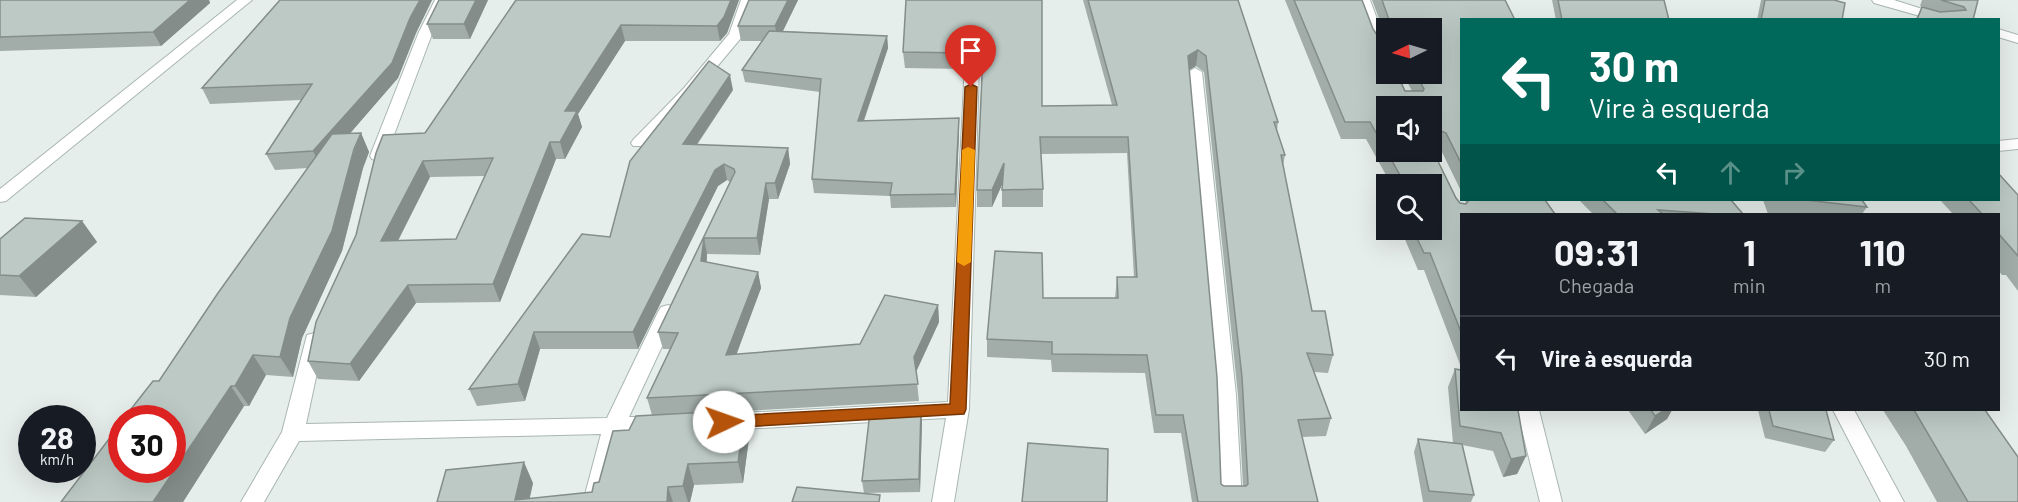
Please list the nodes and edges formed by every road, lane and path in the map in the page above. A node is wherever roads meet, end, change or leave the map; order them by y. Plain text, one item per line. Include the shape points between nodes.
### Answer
1 (245, 0) edge
2 (442, 0) edge
3 (748, 0) edge
4 (1363, 0) edge
5 (1879, 0) edge
6 (1907, 3) edge
7 (1946, 18) edge
8 (2000, 34) edge
9 (1376, 36) edge
10 (2018, 39) edge
11 (972, 64) dead end
12 (1195, 72) dead end
13 (639, 143) dead end
14 (2018, 144) edge
15 (2000, 146) edge
16 (373, 169) edge
17 (0, 197) edge
18 (678, 291) edge
19 (319, 328) edge
20 (958, 409) junction
21 (1528, 411) edge
22 (1845, 411) edge
23 (706, 423) edge
24 (671, 424) edge
25 (614, 428) junction
26 (293, 433) junction
27 (252, 502) edge
28 (594, 502) edge
29 (944, 502) edge
30 (1231, 502) edge
31 (1551, 502) edge
32 (1893, 502) edge

1 - 17 street
2 - 16 street
3 - 13 street via 736,35
4 - 9 street
5 - 6 street
6 - 7 street
8 - 10 street
11 - 20 street
12 - 30 street via 1226,395
14 - 15 street
18 - 25 street
19 - 26 street
20 - 23 street
20 - 29 street
21 - 31 street
22 - 32 street
24 - 25 street
25 - 26 street
25 - 28 street
26 - 27 street

